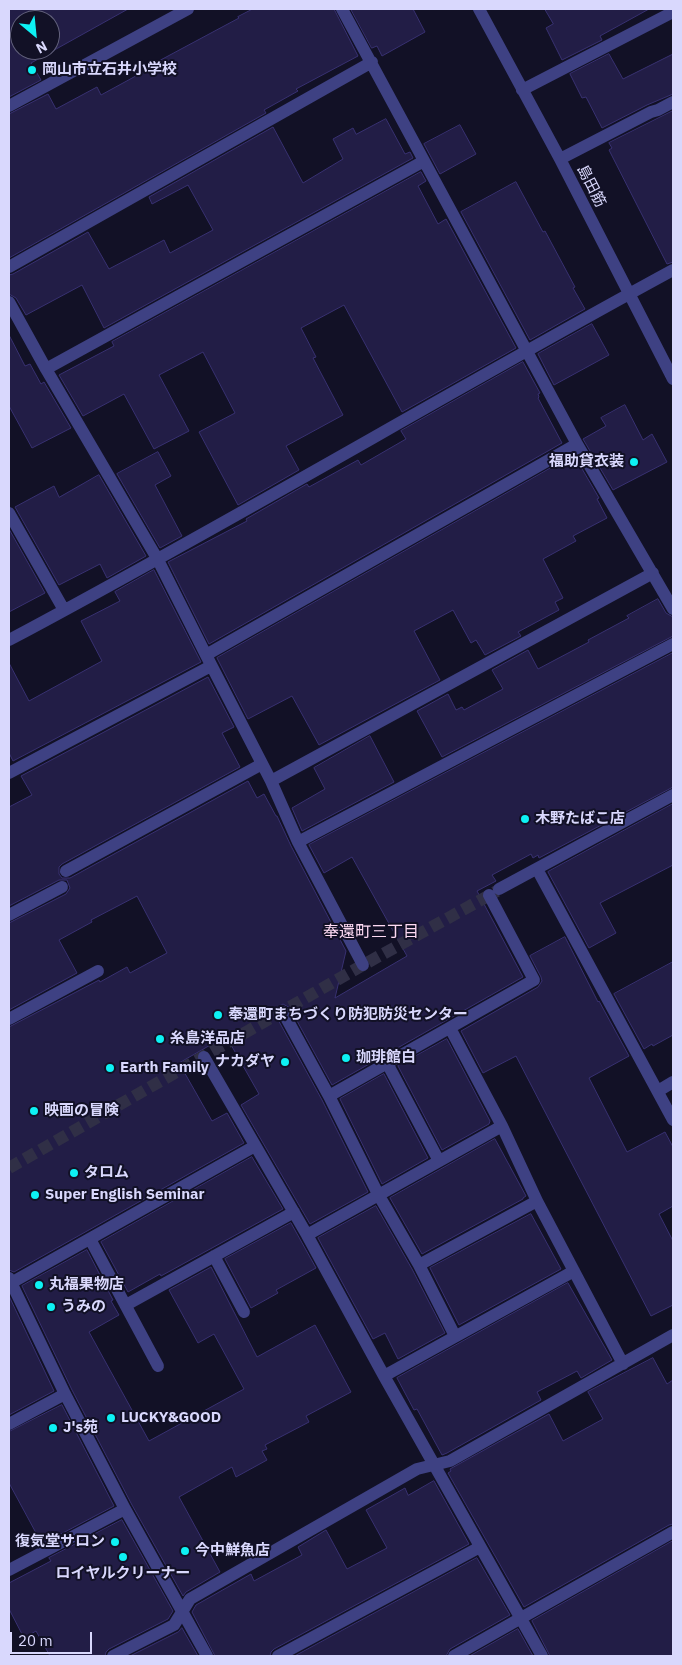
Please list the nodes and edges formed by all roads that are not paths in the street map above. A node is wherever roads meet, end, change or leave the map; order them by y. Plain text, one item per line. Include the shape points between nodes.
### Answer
1 (188, 9) edge
2 (342, 9) edge
3 (480, 9) edge
4 (673, 12) edge
5 (372, 62) junction
6 (522, 90) junction
7 (673, 102) edge
8 (9, 106) edge
9 (560, 159) junction
10 (424, 161) junction
11 (9, 267) edge
12 (673, 270) edge
13 (629, 294) junction
14 (9, 302) edge
15 (526, 351) junction
16 (46, 369) junction
17 (672, 373) edge
18 (577, 444) junction
19 (9, 513) edge
20 (158, 560) junction
21 (653, 573) junction
22 (673, 609) edge
23 (64, 610) junction
24 (9, 640) edge
25 (673, 644) edge
26 (208, 661) junction
27 (262, 764) junction
28 (9, 773) edge
29 (272, 781) junction
30 (673, 795) edge
31 (298, 842) junction
32 (537, 869) junction
33 (66, 871) dead end
34 (62, 887) dead end
35 (9, 915) edge
36 (363, 965) dead end
37 (98, 971) dead end
38 (283, 1012) dead end
39 (9, 1019) edge
40 (450, 1028) junction
41 (204, 1057) dead end
42 (387, 1063) junction
43 (673, 1082) edge
44 (658, 1091) junction
45 (329, 1096) junction
46 (673, 1120) edge
47 (502, 1126) junction
48 (255, 1146) junction
49 (439, 1160) junction
50 (378, 1194) junction
51 (538, 1201) junction
52 (294, 1212) junction
53 (307, 1234) junction
54 (90, 1239) junction
55 (214, 1256) junction
56 (419, 1265) junction
57 (574, 1271) junction
58 (10, 1281) edge
59 (126, 1305) junction
60 (244, 1312) dead end
61 (673, 1335) edge
62 (455, 1336) junction
63 (623, 1364) junction
64 (158, 1366) dead end
65 (384, 1376) junction
66 (65, 1394) junction
67 (9, 1424) edge
68 (434, 1465) junction
69 (125, 1509) junction
70 (673, 1532) edge
71 (480, 1547) junction
72 (9, 1570) edge
73 (183, 1612) junction
74 (520, 1619) junction
75 (113, 1656) edge
76 (207, 1656) edge
77 (278, 1656) edge
78 (454, 1656) edge
79 (542, 1656) edge

1 - 8 street
2 - 5 street
3 - 6 street, 島田筋
4 - 6 street
5 - 10 street
5 - 11 street
6 - 9 street, 島田筋
7 - 9 street
9 - 13 street, 島田筋
10 - 15 street
10 - 16 street
12 - 13 street
13 - 15 street
13 - 17 street, 島田筋
14 - 16 street
15 - 18 street
15 - 20 street
16 - 20 street
18 - 21 street
18 - 26 street
19 - 23 street
20 - 23 street
20 - 26 street
21 - 22 street
21 - 29 street
23 - 24 street
25 - 31 street
26 - 27 street
26 - 28 street
27 - 29 street
27 - 33 street
29 - 31 street
30 - 32 street
31 - 36 street
32 - 40 street via 494,892 534,980
32 - 44 street
34 - 35 street
37 - 39 street
38 - 45 street
40 - 42 street
40 - 47 street
41 - 48 street
42 - 45 street
42 - 49 street
43 - 44 street
44 - 46 street
45 - 50 street
47 - 49 street
47 - 51 street
48 - 52 street
48 - 54 street
49 - 50 street
50 - 53 street
50 - 56 street
51 - 56 street
51 - 57 street
52 - 53 street
52 - 55 street
53 - 65 street
54 - 58 street
54 - 59 street
55 - 59 street
55 - 60 street
56 - 62 street
57 - 62 street
57 - 63 street
58 - 66 street
59 - 64 street
61 - 63 street
62 - 65 street
63 - 68 street via 450,1461
65 - 68 street
66 - 67 street
66 - 69 street
68 - 71 street
68 - 73 street via 417,1469 190,1599
69 - 72 street
69 - 73 street
70 - 74 street
71 - 74 street
71 - 77 street
73 - 75 street via 174,1625
73 - 76 street
74 - 78 street
74 - 79 street

